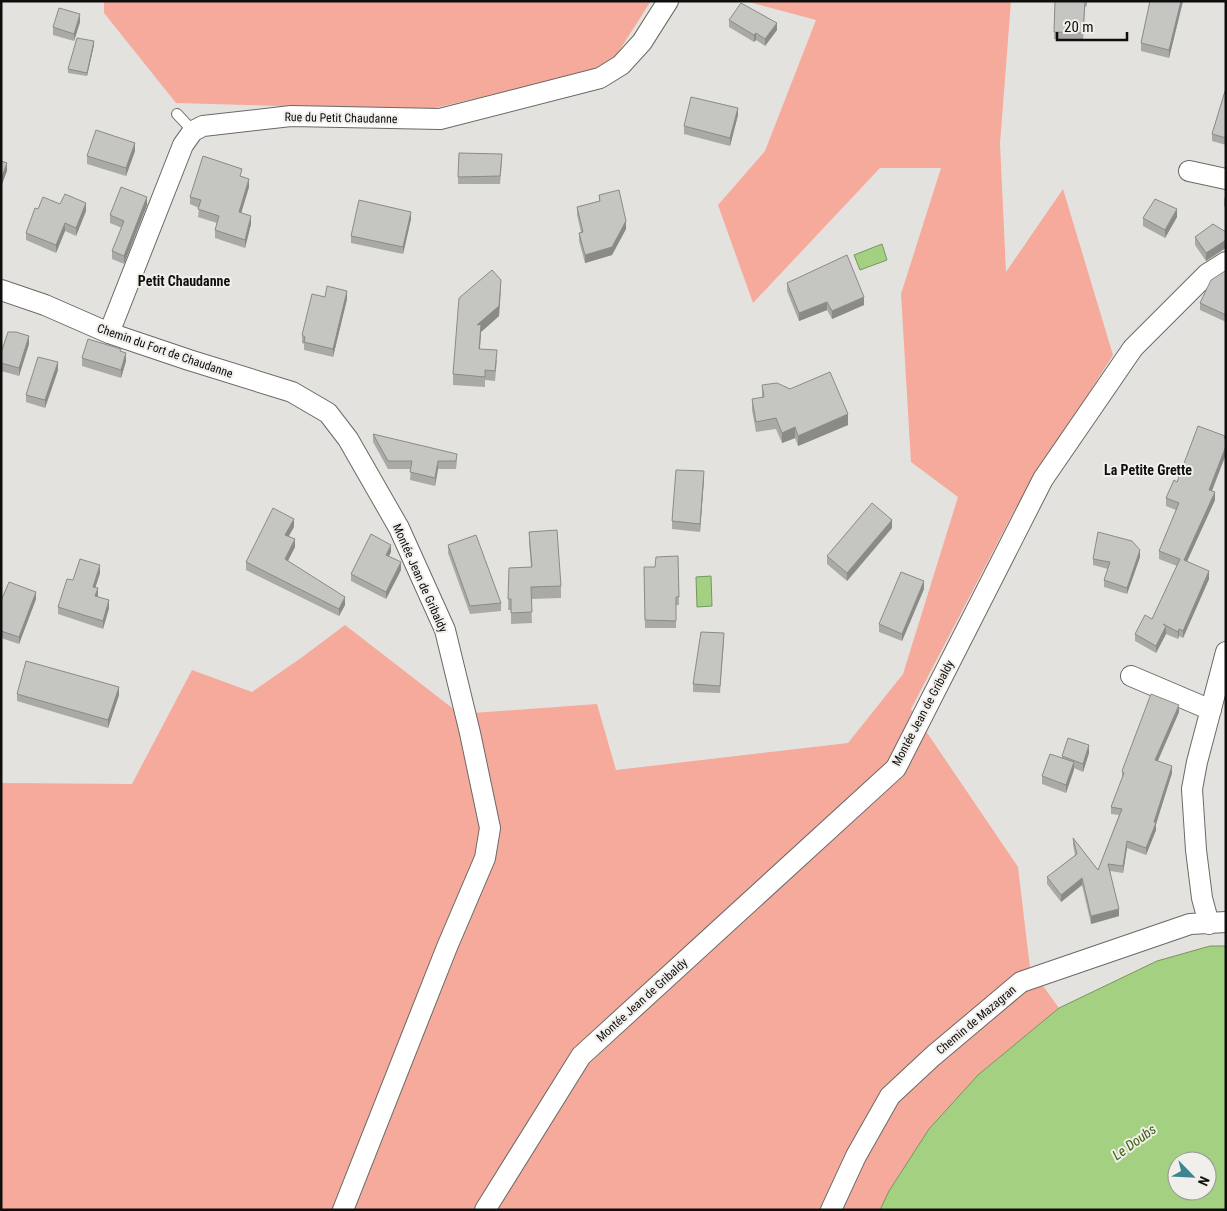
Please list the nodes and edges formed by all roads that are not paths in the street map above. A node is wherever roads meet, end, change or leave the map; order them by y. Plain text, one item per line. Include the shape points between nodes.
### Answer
1 (668, 1) edge
2 (177, 114) dead end
3 (193, 131) junction
4 (1189, 171) dead end
5 (1226, 179) edge
6 (1226, 262) edge
7 (1, 290) edge
8 (109, 333) junction
9 (328, 413) joint
10 (1226, 652) edge
11 (1131, 676) dead end
12 (1211, 710) junction
13 (1218, 923) edge
14 (343, 1210) edge
15 (485, 1210) edge
16 (831, 1210) edge

1 - 3 street, Rue du Petit Chaudanne via 642,42 621,66 600,78 440,119 291,116 203,126
2 - 3 lane
3 - 8 street via 183,145
4 - 5 street
6 - 15 street, Montée Jean de Gribaldy via 1207,274 1133,348 1043,479 896,768 581,1056
7 - 8 street, Chemin du Fort de Chaudanne
8 - 9 street, Chemin du Fort de Chaudanne via 292,392
9 - 14 street, Montée Jean de Gribaldy via 348,439 399,528 445,630 490,828 485,858
10 - 12 street
11 - 12 street
12 - 13 street via 1192,790 1202,898
13 - 16 street, Chemin de Mazagran via 1190,924 1021,982 890,1096 856,1156

